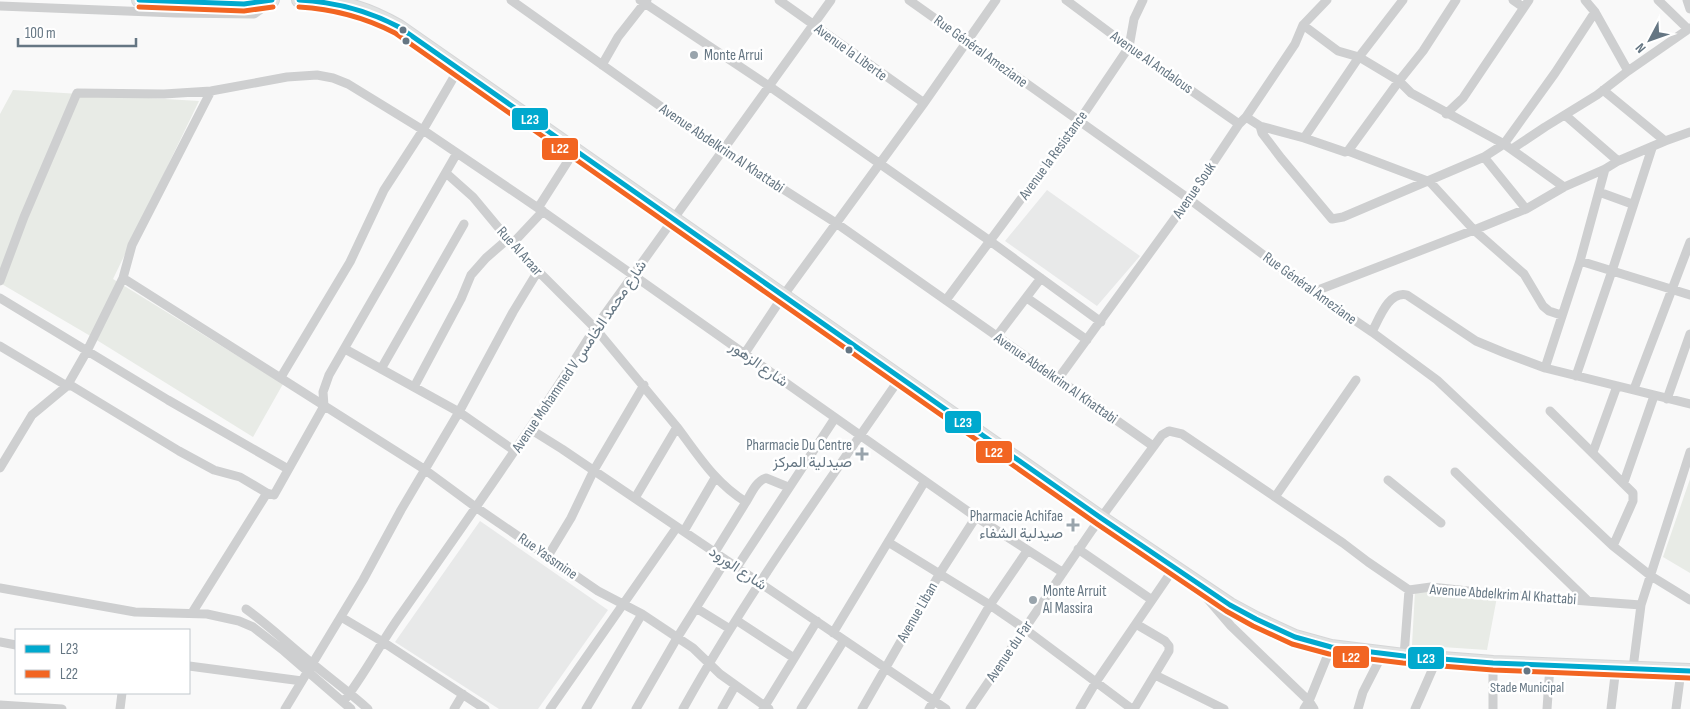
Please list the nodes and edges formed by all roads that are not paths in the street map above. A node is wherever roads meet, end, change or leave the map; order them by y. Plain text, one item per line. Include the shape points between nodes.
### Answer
1 (139, 0) edge
2 (273, 0) edge
3 (299, 0) edge
4 (511, 0) edge
5 (779, 0) edge
6 (831, 0) edge
7 (909, 0) edge
8 (996, 0) edge
9 (1066, 0) edge
10 (1143, 0) edge
11 (1327, 0) edge
12 (1402, 0) edge
13 (1456, 0) edge
14 (1512, 0) edge
15 (1585, 0) edge
16 (1658, 0) edge
17 (644, 1) edge
18 (346, 2) edge
19 (1526, 4) edge
20 (0, 6) edge
21 (1595, 12) junction
22 (814, 25) junction
23 (1303, 25) junction
24 (1689, 29) edge
25 (968, 42) junction
26 (1129, 47) junction
27 (1359, 57) junction
28 (602, 65) junction
29 (458, 70) junction
30 (1628, 71) junction
31 (1399, 81) junction
32 (769, 86) junction
33 (1603, 90) junction
34 (211, 91) junction
35 (924, 103) junction
36 (1446, 114) junction
37 (1564, 115) junction
38 (1246, 117) junction
39 (1079, 121) junction
40 (1239, 124) junction
41 (1260, 126) junction
42 (423, 130) junction
43 (1690, 132) edge
44 (1304, 138) junction
45 (1665, 141) junction
46 (1504, 144) junction
47 (1652, 148) junction
48 (1512, 149) junction
49 (575, 150) junction
50 (722, 150) junction
51 (1348, 151) junction
52 (457, 154) junction
53 (1484, 158) junction
54 (1618, 162) junction
55 (879, 163) junction
56 (1605, 169) junction
57 (446, 173) junction
58 (1430, 182) junction
59 (1564, 187) junction
60 (1598, 192) junction
61 (1189, 199) junction
62 (1632, 204) junction
63 (1526, 209) junction
64 (540, 210) junction
65 (672, 220) junction
66 (464, 224) dead end
67 (836, 224) junction
68 (1474, 230) junction
69 (990, 241) junction
70 (510, 242) junction
71 (1690, 242) edge
72 (1580, 261) junction
73 (1612, 271) junction
74 (538, 272) junction
75 (634, 275) junction
76 (123, 278) junction
77 (1040, 278) junction
78 (0, 281) edge
79 (1672, 290) junction
80 (1313, 292) junction
81 (1690, 295) edge
82 (782, 296) junction
83 (0, 298) edge
84 (1027, 298) junction
85 (946, 300) junction
86 (1561, 316) junction
87 (1101, 322) junction
88 (595, 328) junction
89 (1372, 332) junction
90 (1690, 334) edge
91 (998, 336) junction
92 (1087, 340) junction
93 (0, 346) edge
94 (345, 348) junction
95 (87, 351) junction
96 (745, 353) junction
97 (1544, 368) junction
98 (381, 369) junction
99 (1576, 376) junction
100 (281, 377) junction
101 (900, 378) junction
102 (1058, 379) junction
103 (1356, 380) dead end
104 (644, 385) junction
105 (67, 386) junction
106 (1617, 386) junction
107 (414, 387) junction
108 (1634, 390) junction
109 (1654, 396) junction
110 (1667, 399) junction
111 (1690, 404) edge
112 (324, 406) junction
113 (1550, 411) dead end
114 (459, 412) junction
115 (835, 418) junction
116 (677, 427) junction
117 (530, 429) junction
118 (860, 436) junction
119 (1153, 446) junction
120 (515, 451) junction
121 (1593, 452) junction
122 (1690, 452) edge
123 (0, 468) edge
124 (288, 469) junction
125 (424, 469) junction
126 (594, 470) junction
127 (1456, 472) dead end
128 (715, 478) junction
129 (1388, 480) dead end
130 (925, 481) junction
131 (1624, 482) junction
132 (788, 487) junction
133 (267, 493) junction
134 (1275, 497) junction
135 (635, 498) junction
136 (746, 502) junction
137 (477, 508) junction
138 (976, 517) junction
139 (1101, 518) junction
140 (1441, 523) dead end
141 (680, 529) junction
142 (888, 542) junction
143 (1613, 546) junction
144 (1078, 550) junction
145 (1027, 551) junction
146 (714, 552) junction
147 (548, 556) junction
148 (726, 560) junction
149 (737, 567) junction
150 (1174, 568) junction
151 (1062, 572) junction
152 (940, 573) junction
153 (1651, 576) junction
154 (1189, 577) junction
155 (760, 583) junction
156 (0, 588) edge
157 (1409, 590) junction
158 (1152, 600) junction
159 (1587, 600) junction
160 (1690, 600) edge
161 (624, 603) junction
162 (990, 605) junction
163 (1641, 605) junction
164 (696, 608) junction
165 (246, 609) dead end
166 (192, 613) junction
167 (642, 614) junction
168 (341, 617) junction
169 (736, 620) junction
170 (817, 622) junction
171 (1136, 624) junction
172 (1025, 629) junction
173 (730, 630) junction
174 (833, 632) junction
175 (677, 638) junction
176 (844, 640) junction
177 (0, 642) edge
178 (383, 642) junction
179 (15, 645) edge
180 (1331, 647) junction
181 (1383, 653) junction
182 (1404, 656) junction
183 (794, 658) junction
184 (1436, 660) junction
185 (709, 663) junction
186 (1493, 663) junction
187 (1550, 665) junction
188 (190, 666) edge
189 (310, 668) junction
190 (885, 668) junction
191 (1616, 668) junction
192 (1633, 668) junction
193 (1686, 671) edge
194 (1155, 675) junction
195 (302, 681) junction
196 (1096, 682) junction
197 (735, 686) junction
198 (350, 693) junction
199 (122, 694) edge
200 (463, 694) junction
201 (343, 702) junction
202 (0, 705) edge
203 (932, 705) edge
204 (1206, 705) edge
205 (1309, 706) edge
206 (361, 707) edge
207 (766, 708) edge
208 (62, 709) edge
209 (120, 709) edge
210 (285, 709) edge
211 (351, 709) edge
212 (454, 709) edge
213 (485, 709) edge
214 (550, 709) edge
215 (586, 709) edge
216 (636, 709) edge
217 (683, 709) edge
218 (722, 709) edge
219 (801, 709) edge
220 (862, 709) edge
221 (946, 709) edge
222 (970, 709) edge
223 (1080, 709) edge
224 (1133, 709) edge
225 (1224, 709) edge
226 (1359, 709) edge
227 (1415, 709) edge
228 (1493, 709) edge
229 (1547, 709) edge
230 (1610, 709) edge
231 (1676, 709) edge

1 - 2 main road via 244,4
2 - 20 street via 254,14
3 - 18 main road
4 - 28 street, Avenue Abdelkrim Al Khattabi
5 - 22 street, Avenue la Liberte
6 - 22 street, Avenue Mohammed V شارع محمد الخامس
7 - 25 street, Rue Général Ameziane
8 - 25 street
9 - 26 street, Avenue Al Andalous
10 - 26 street, Avenue la Resistance via 1134,19
11 - 23 street, Avenue Souk
12 - 27 street
13 - 31 street
14 - 19 street
15 - 21 street
16 - 24 street
17 - 28 street
17 - 32 street
18 - 29 main road via 386,20
19 - 36 street via 1463,98
21 - 30 street
21 - 46 street
22 - 32 street, Avenue Mohammed V شارع محمد الخامس
22 - 35 street, Avenue la Liberte
23 - 27 street via 1338,51
23 - 38 street, Avenue Souk via 1295,44
24 - 30 street
25 - 35 street
25 - 39 street, Rue Général Ameziane
26 - 39 street, Avenue la Resistance
26 - 40 street, Avenue Al Andalous
27 - 31 street
27 - 44 street
28 - 50 street, Avenue Abdelkrim Al Khattabi
29 - 42 street
29 - 49 main road
30 - 33 street
31 - 36 street via 1410,93
31 - 51 street
32 - 50 street, Avenue Mohammed V شارع محمد الخامس
32 - 55 street
33 - 37 street
33 - 45 street
34 - 42 street, شارع الزهور via 287,77 316,75 333,78
34 - 76 street via 132,245
34 - 78 street, شارع الزهور via 78,93
35 - 55 street
36 - 46 street
37 - 48 street
37 - 54 street
38 - 40 street, Avenue Souk
38 - 41 street
39 - 61 street, Rue Général Ameziane
39 - 69 street, Avenue la Resistance
40 - 61 street, Avenue Souk
41 - 44 street
41 - 58 street via 1281,158 1332,219
42 - 52 street, شارع الزهور
42 - 100 street via 384,190 350,262
43 - 45 street
44 - 51 street
45 - 47 street
46 - 48 street
46 - 53 street
47 - 54 street
47 - 62 street
48 - 59 street
49 - 64 street
49 - 65 main road
50 - 65 street, Avenue Mohammed V شارع محمد الخامس
50 - 67 street, Avenue Abdelkrim Al Khattabi
51 - 58 street
52 - 57 street
52 - 64 street, شارع الزهور
53 - 58 street
53 - 63 street
54 - 56 street
55 - 67 street
55 - 69 street
56 - 59 street
56 - 60 street
57 - 70 street, Rue Al Araar via 473,198
57 - 94 street
58 - 68 street
59 - 63 street
60 - 62 street
60 - 72 street
61 - 80 street, Rue Général Ameziane
61 - 87 street, Avenue Souk
62 - 73 street
63 - 68 street
64 - 70 street
64 - 75 street, شارع الزهور
65 - 75 street, Avenue Mohammed V شارع محمد الخامس
65 - 82 main road
66 - 98 street
67 - 82 street
67 - 85 street, Avenue Abdelkrim Al Khattabi
68 - 80 street
68 - 86 street via 1524,274 1546,309
69 - 77 street
69 - 85 street, Avenue la Resistance
70 - 74 street, Rue Al Araar
70 - 107 street via 486,258 472,275
71 - 79 street
72 - 73 street
72 - 86 street
73 - 79 street
73 - 99 street
74 - 88 street, Rue Al Araar
74 - 114 street
75 - 88 street, Avenue Mohammed V شارع محمد الخامس
75 - 96 street, شارع الزهور
76 - 95 street
76 - 100 street, Rue Yassmine
77 - 84 street
77 - 87 street
79 - 81 street
79 - 108 street
80 - 89 street, Rue Général Ameziane
82 - 96 street
82 - 101 main road
83 - 95 street
84 - 91 street
84 - 92 street
85 - 91 street, Avenue Abdelkrim Al Khattabi
86 - 97 street
87 - 92 street, Avenue Souk
88 - 104 street, Rue Al Araar
88 - 117 street, Avenue Mohammed V شارع محمد الخامس
89 - 97 street via 1392,298 1402,294 1476,341
89 - 143 street, Rue Général Ameziane via 1443,385
90 - 110 street
91 - 102 street, Avenue Abdelkrim Al Khattabi
92 - 102 street, Avenue Souk
93 - 105 street
94 - 98 street
94 - 112 street via 324,385
95 - 105 street
95 - 124 street
96 - 115 street, شارع الزهور
97 - 99 street
98 - 107 street
99 - 106 street
100 - 112 street, Rue Yassmine
101 - 118 street
101 - 139 main road
102 - 119 street, Avenue Abdelkrim Al Khattabi
103 - 134 street
104 - 116 street, Rue Al Araar
104 - 126 street
105 - 123 street via 32,415
105 - 133 street via 214,470 240,477
106 - 108 street
106 - 121 street
107 - 114 street
108 - 109 street
109 - 110 street
109 - 131 street
110 - 111 street
112 - 124 street
112 - 125 street, Rue Yassmine
113 - 121 street
114 - 120 street
114 - 125 street
115 - 118 street, شارع الزهور
115 - 132 street
116 - 128 street, Rue Al Araar
116 - 135 street
117 - 120 street, Avenue Mohammed V شارع محمد الخامس
117 - 126 street, شارع الورود
118 - 130 street, شارع الزهور
118 - 155 street
119 - 134 street, Avenue Abdelkrim Al Khattabi via 1169,432 1182,434
119 - 139 street, Avenue du Far
120 - 137 street, Avenue Mohammed V شارع محمد الخامس
121 - 131 street
122 - 153 street
124 - 133 street via 274,495
125 - 137 street, Rue Yassmine
125 - 168 street
126 - 135 street, شارع الورود
126 - 147 street
127 - 159 street
128 - 136 street, Rue Al Araar
128 - 141 street
129 - 140 street
130 - 138 street, شارع الزهور
130 - 142 street
131 - 143 street via 1634,496
132 - 136 street via 762,479
132 - 149 street
133 - 166 street
134 - 157 street, Avenue Abdelkrim Al Khattabi
135 - 141 street, شارع الورود
136 - 146 street
137 - 147 street, Rue Yassmine
137 - 178 street, Avenue Mohammed V شارع محمد الخامس
138 - 145 street, شارع الزهور
138 - 152 street, Avenue Liban
139 - 144 street, Avenue du Far
139 - 150 main road
141 - 146 street, شارع الورود
141 - 161 street
142 - 152 street
142 - 174 street
143 - 153 street, Rue Général Ameziane
144 - 151 street, Avenue du Far
144 - 158 street
145 - 151 street, شارع الزهور
145 - 162 street
146 - 148 street, شارع الورود
147 - 161 street, Rue Yassmine via 598,590
148 - 149 street, شارع الورود
148 - 164 street
149 - 155 street, شارع الورود
150 - 154 main road
150 - 158 street
151 - 172 street, Avenue du Far
152 - 162 street
152 - 190 street, Avenue Liban
153 - 160 street, Rue Général Ameziane
153 - 163 street
154 - 180 main road via 1256,619 1295,637
154 - 205 street via 1231,626
155 - 169 street
155 - 170 street, شارع الورود
156 - 166 street via 135,612
157 - 159 street, Avenue Abdelkrim Al Khattabi via 1431,587
157 - 182 street
158 - 171 street
159 - 163 street, Avenue Abdelkrim Al Khattabi
161 - 167 street, Rue Yassmine
161 - 214 street
162 - 172 street
162 - 203 street
163 - 192 street
164 - 173 street
164 - 175 street
165 - 189 street via 268,624
166 - 189 street via 222,616 253,627
167 - 175 street, Rue Yassmine
167 - 215 street
168 - 178 street
168 - 189 street
169 - 173 street
169 - 183 street
170 - 174 street, شارع الورود
170 - 183 street
171 - 194 street via 1169,646
171 - 196 street
172 - 196 street
172 - 222 street, Avenue du Far
173 - 185 street
174 - 176 street, شارع الورود
175 - 185 street, Rue Yassmine
175 - 216 street
176 - 190 street, شارع الورود
176 - 219 street
177 - 179 street
178 - 198 street, Avenue Mohammed V شارع محمد الخامس
178 - 200 street
180 - 181 main road
180 - 205 street
181 - 182 main road
181 - 226 street via 1363,692
182 - 184 main road
183 - 207 street
184 - 186 main road
184 - 227 street
185 - 197 street, Rue Yassmine
185 - 217 street
186 - 187 main road
186 - 228 street
187 - 191 main road
187 - 229 street
188 - 195 street
189 - 195 street
189 - 198 street
189 - 201 street
190 - 203 street, شارع الورود
190 - 220 street, Avenue Liban
191 - 192 main road
191 - 230 street
192 - 193 main road
193 - 231 street
194 - 204 street
194 - 224 street
195 - 210 street
196 - 223 street
196 - 224 street
197 - 207 street, Rue Yassmine
197 - 218 street
198 - 201 street, Avenue Mohammed V شارع محمد الخامس
198 - 206 street
199 - 209 street
200 - 212 street
200 - 213 street
201 - 211 street
202 - 208 street
203 - 221 street, شارع الورود
204 - 225 street

